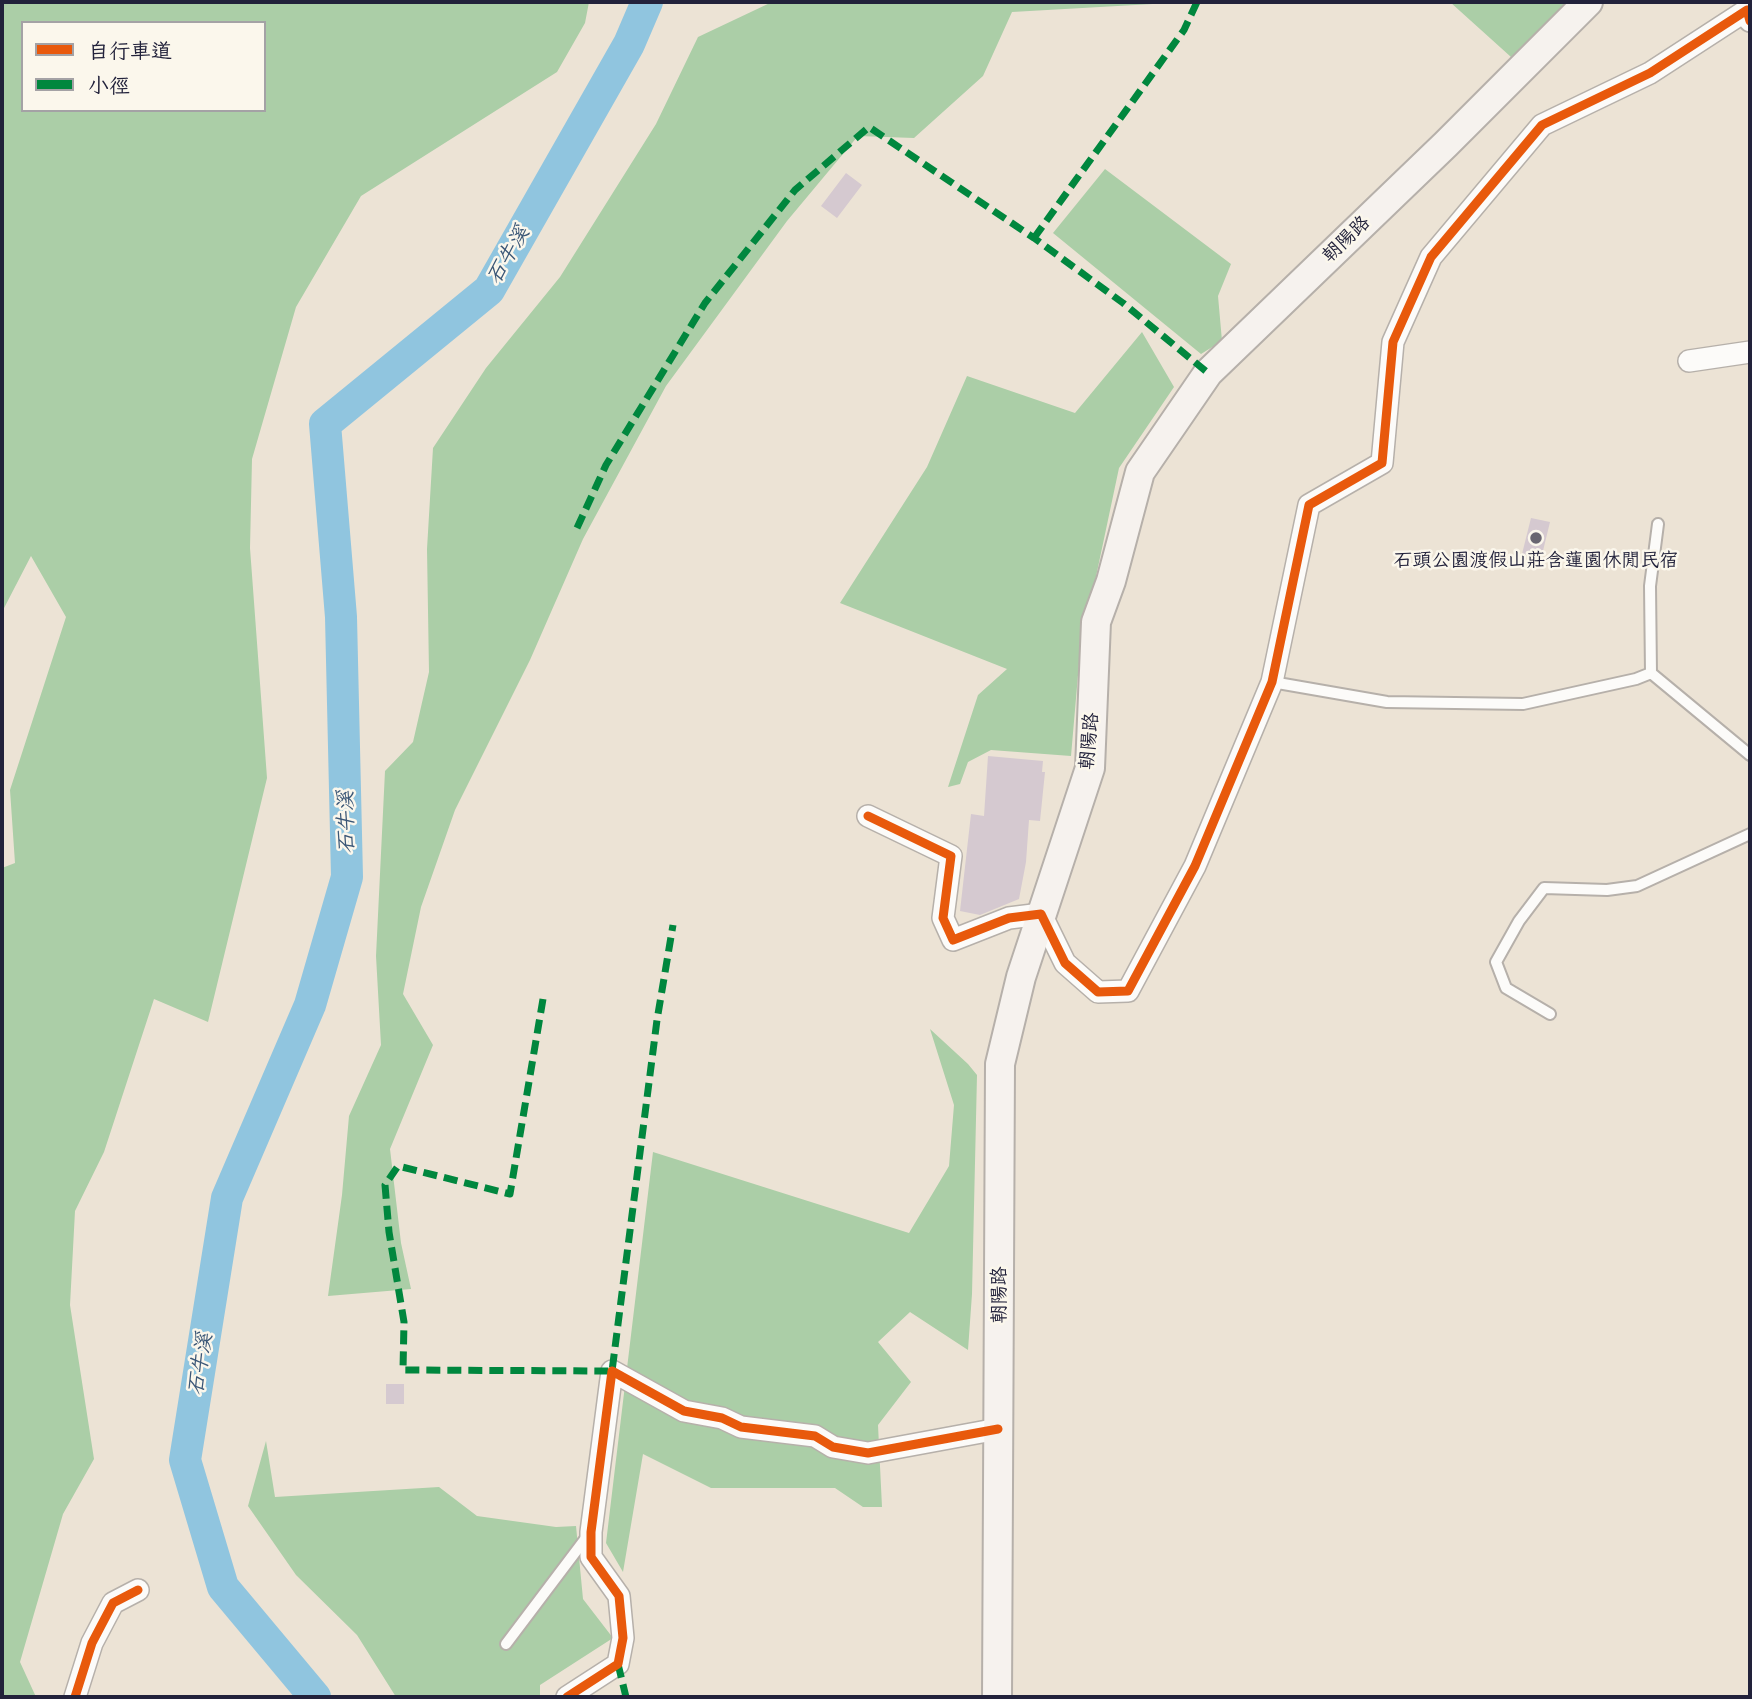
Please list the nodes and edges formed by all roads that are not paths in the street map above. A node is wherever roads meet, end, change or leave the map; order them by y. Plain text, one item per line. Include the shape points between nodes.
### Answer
1 (1588, 2) edge
2 (1749, 13) edge
3 (1750, 352) edge
4 (1689, 361) dead end
5 (1658, 524) dead end
6 (1651, 673) junction
7 (1272, 682) junction
8 (1750, 755) edge
9 (868, 816) dead end
10 (1750, 834) edge
11 (1041, 914) junction
12 (1550, 1014) dead end
13 (998, 1429) junction
14 (591, 1532) junction
15 (138, 1590) dead end
16 (506, 1644) dead end
17 (75, 1697) edge
18 (566, 1697) edge
19 (997, 1697) edge

1 - 11 main road, 朝陽路 via 1208,373 1140,472 1096,622 1090,768
2 - 7 street via 1650,73 1542,125 1431,257 1394,342 1382,463 1309,505
3 - 4 street
5 - 6 lane via 1650,586
6 - 7 lane via 1523,704 1387,702
6 - 8 lane
7 - 11 street via 1195,866 1128,991 1098,992 1065,963
9 - 11 street via 951,856 943,918 953,940 1009,918
10 - 12 lane via 1637,886 1544,888 1496,962 1506,988
11 - 13 main road, 朝陽路 via 1000,1064
13 - 14 street via 869,1453 833,1447 815,1436 741,1427 722,1418 684,1411 612,1371
13 - 19 main road, 朝陽路
14 - 16 lane
14 - 18 street via 591,1557 619,1596 623,1638 618,1664
15 - 17 street via 113,1603 92,1643

